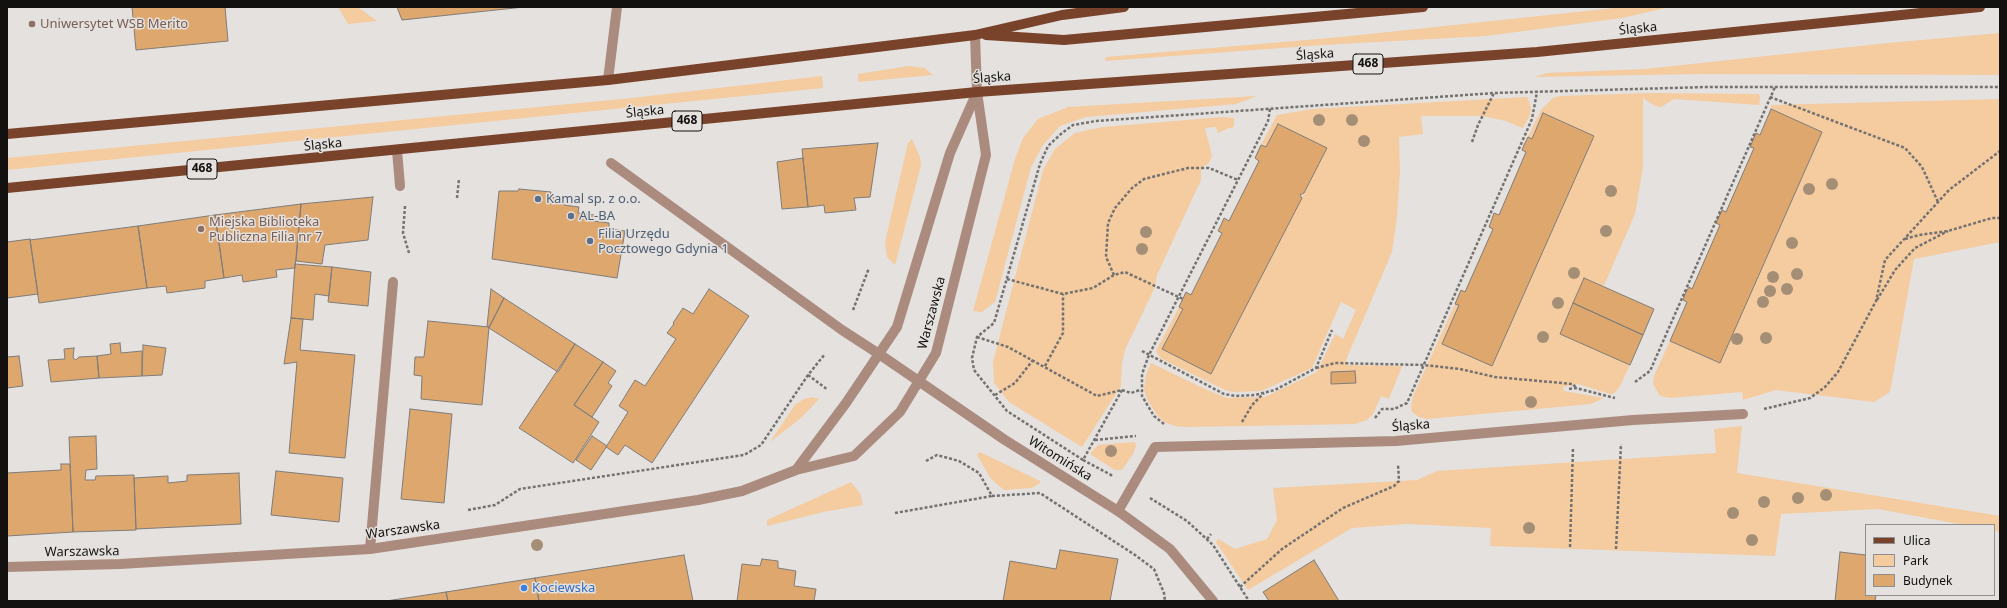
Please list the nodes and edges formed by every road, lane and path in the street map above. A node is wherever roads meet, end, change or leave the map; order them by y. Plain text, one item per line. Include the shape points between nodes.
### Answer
1 (618, 7) edge
2 (1124, 7) edge
3 (1422, 7) edge
4 (1980, 7) edge
5 (975, 35) junction
6 (608, 80) junction
7 (2000, 87) edge
8 (1775, 88) junction
9 (977, 92) junction
10 (1537, 92) junction
11 (1494, 93) junction
12 (1770, 97) junction
13 (1270, 109) junction
14 (7, 134) edge
15 (1472, 142) dead end
16 (398, 150) junction
17 (1252, 151) junction
18 (2000, 151) edge
19 (1257, 153) dead end
20 (611, 163) dead end
21 (459, 180) dead end
22 (1238, 180) junction
23 (400, 186) dead end
24 (7, 188) edge
25 (457, 198) dead end
26 (406, 199) dead end
27 (1938, 202) junction
28 (2000, 218) edge
29 (1216, 223) junction
30 (1221, 225) dead end
31 (1948, 231) junction
32 (1905, 239) junction
33 (409, 253) dead end
34 (869, 268) dead end
35 (1114, 275) junction
36 (1007, 279) junction
37 (392, 282) dead end
38 (1063, 294) junction
39 (1454, 295) junction
40 (1179, 296) junction
41 (1458, 298) dead end
42 (1183, 299) dead end
43 (1876, 301) junction
44 (853, 310) dead end
45 (1332, 330) dead end
46 (977, 337) junction
47 (1142, 351) dead end
48 (825, 354) dead end
49 (879, 354) junction
50 (1150, 355) junction
51 (1034, 360) junction
52 (1424, 365) junction
53 (1045, 366) junction
54 (1316, 368) junction
55 (808, 375) junction
56 (919, 381) junction
57 (1635, 382) dead end
58 (1576, 388) junction
59 (1569, 389) dead end
60 (1122, 390) junction
61 (1140, 390) junction
62 (832, 392) dead end
63 (1264, 393) junction
64 (995, 395) junction
65 (1619, 399) dead end
66 (1743, 414) joint
67 (1374, 420) dead end
68 (1622, 421) junction
69 (1574, 425) junction
70 (1168, 427) dead end
71 (1142, 436) dead end
72 (1095, 440) junction
73 (1396, 441) junction
74 (1221, 446) junction
75 (1083, 460) junction
76 (926, 461) dead end
77 (796, 470) junction
78 (1132, 486) junction
79 (992, 496) junction
80 (461, 511) dead end
81 (1118, 511) junction
82 (895, 513) dead end
83 (1211, 534) dead end
84 (1207, 539) junction
85 (1570, 547) dead end
86 (370, 549) junction
87 (1616, 549) dead end
88 (7, 567) edge
89 (1240, 587) junction
90 (1165, 601) edge
91 (1213, 601) edge
92 (1249, 601) edge

1 - 6 street
2 - 5 main road via 1062,15
3 - 5 main road via 1064,40
4 - 9 main road, Śląska / 468 via 1537,52
5 - 6 main road
5 - 9 street, Warszawska
6 - 14 main road
7 - 8 path
8 - 10 path via 1707,87
8 - 12 path
9 - 16 main road, Śląska / 468
9 - 49 street, Warszawska via 950,153 898,327
9 - 56 street, Warszawska via 986,155 936,353
10 - 11 path
10 - 39 path via 1532,119 1523,144
11 - 13 path
11 - 15 path
12 - 27 path via 1905,148 1922,167
12 - 57 path via 1650,371
13 - 17 path via 1268,121
13 - 36 path via 1096,121 1073,125 1048,146 1040,164
16 - 23 street
16 - 24 main road, Śląska / 468
17 - 19 path
17 - 22 path
18 - 27 path via 1949,190
20 - 49 street, Witomińska
21 - 25 path
22 - 29 path
22 - 35 path via 1209,168 1188,168 1144,179 1132,188 1115,208 1108,223 1106,257
26 - 33 path via 403,233
27 - 32 path
28 - 31 path
29 - 30 path
29 - 40 path
31 - 32 path
31 - 43 path via 1915,248 1895,270
32 - 43 path via 1885,260
34 - 44 path
35 - 38 path via 1094,288
35 - 40 path via 1125,272
36 - 38 path
36 - 46 path via 994,324
37 - 86 street
38 - 53 path via 1063,333
39 - 41 path
39 - 52 path
40 - 42 path
40 - 50 path
43 - 66 path via 1838,372 1825,387 1810,398
45 - 54 path
46 - 51 path via 1008,347
46 - 64 path via 972,358 974,370
47 - 50 path
48 - 55 path
49 - 56 street, Witomińska
49 - 77 street, Warszawska
50 - 61 path via 1142,374
50 - 63 path via 1224,394 1236,396
51 - 53 path
51 - 64 path via 1015,383
52 - 54 path via 1336,363
52 - 58 path via 1460,369 1495,377 1573,384
52 - 67 path via 1407,403 1394,409 1382,409
53 - 60 path via 1097,396
54 - 63 path via 1275,390
55 - 62 path
55 - 80 path via 761,445 744,455 520,489 495,505
56 - 77 street, Warszawska via 900,412 854,456
56 - 81 street, Witomińska via 1005,440
58 - 59 path
58 - 65 path
60 - 61 path via 1132,393
60 - 72 path
61 - 70 path via 1154,416
63 - 74 path
64 - 75 path via 1007,410
66 - 68 street, Śląska
68 - 69 street, Śląska
68 - 87 path
69 - 73 street, Śląska
69 - 85 path
71 - 72 path
72 - 75 path
73 - 74 street, Śląska
73 - 89 path via 1399,481 1394,486 1343,508 1282,549
74 - 78 street, Śląska via 1155,447
75 - 78 path
76 - 79 path via 937,455 959,461 979,473
77 - 86 street, Warszawska via 742,491 698,500
78 - 81 street, Śląska
78 - 84 path via 1186,521
79 - 82 path
79 - 90 path via 1040,493 1154,569
81 - 91 street, Witomińska via 1170,548
83 - 84 path
84 - 89 path
86 - 88 street, Warszawska via 120,564
89 - 92 path

